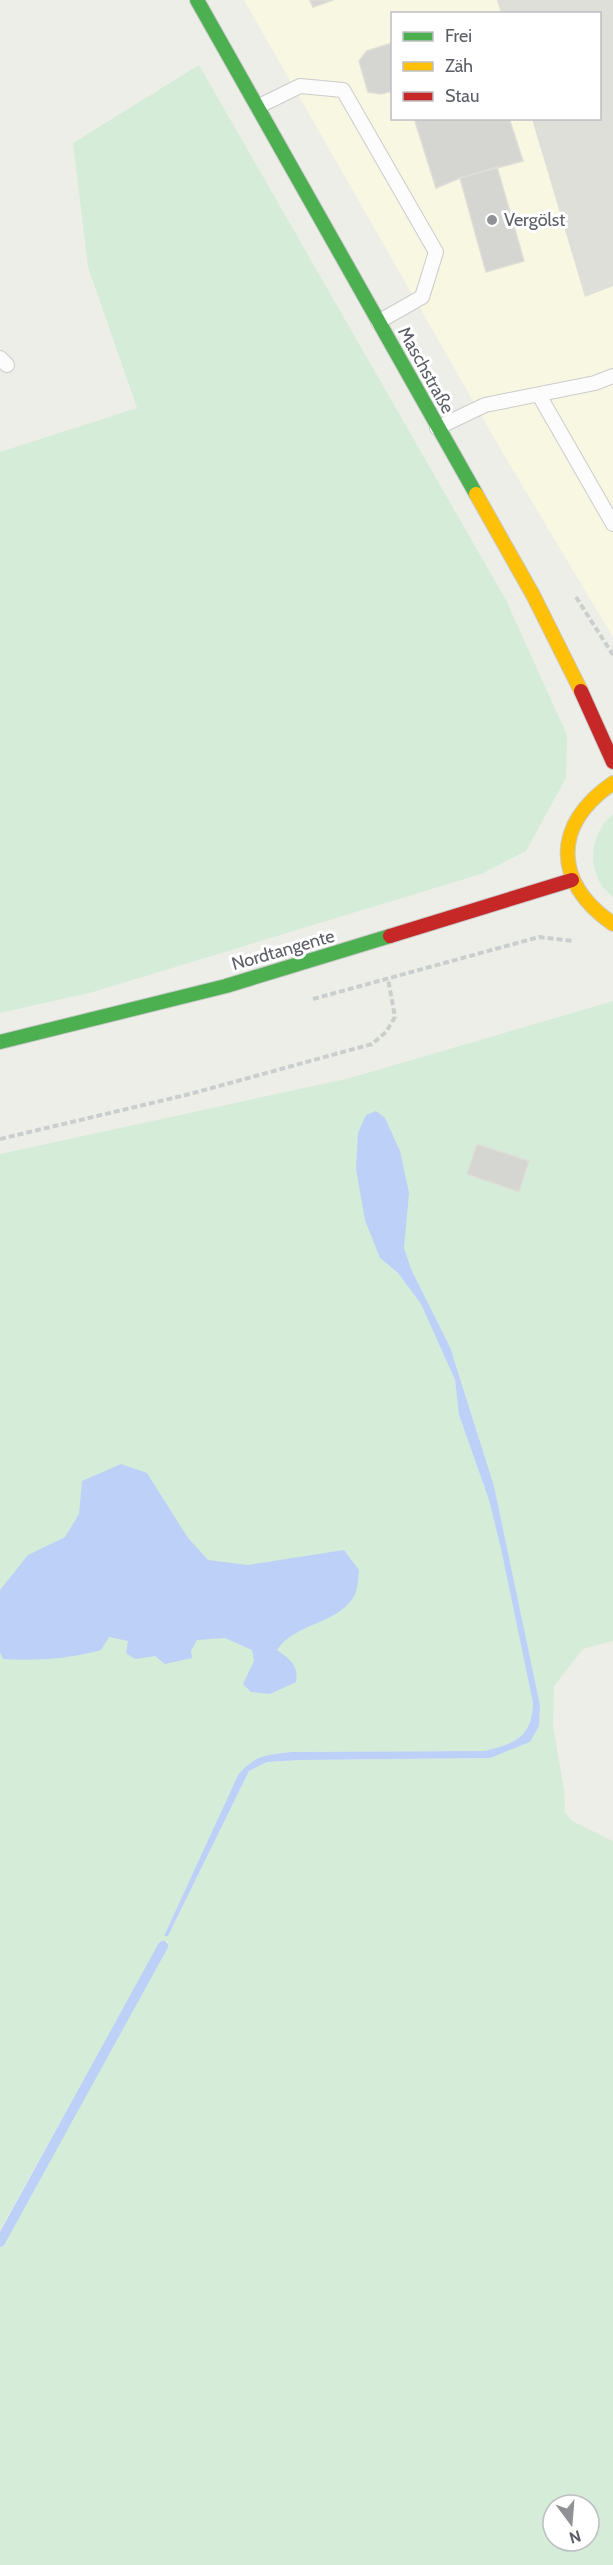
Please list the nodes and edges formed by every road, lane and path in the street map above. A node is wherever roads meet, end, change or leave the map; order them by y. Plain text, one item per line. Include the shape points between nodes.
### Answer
1 (197, 0) edge
2 (257, 107) junction
3 (378, 322) junction
4 (613, 376) edge
5 (539, 395) junction
6 (437, 428) junction
7 (613, 524) edge
8 (613, 762) edge
9 (613, 783) edge
10 (572, 880) junction
11 (613, 924) edge
12 (379, 940) junction
13 (582, 946) dead end
14 (388, 979) junction
15 (310, 1000) dead end
16 (0, 1042) edge
17 (0, 1139) edge

1 - 2 main road, Maschstraße
2 - 3 main road, Maschstraße
2 - 3 lane via 300,87 343,90 436,252 422,297
3 - 6 main road, Maschstraße
4 - 5 lane
5 - 6 lane via 485,405
5 - 7 lane
6 - 8 main road, Maschstraße via 533,595
9 - 10 main road via 581,809 571,831 567,856
10 - 11 main road via 583,901
10 - 12 main road, Nordtangente
12 - 14 path
12 - 16 main road, Nordtangente via 226,986
13 - 14 path via 572,940 538,937
14 - 15 path
14 - 17 path via 395,1017 372,1044 190,1094

